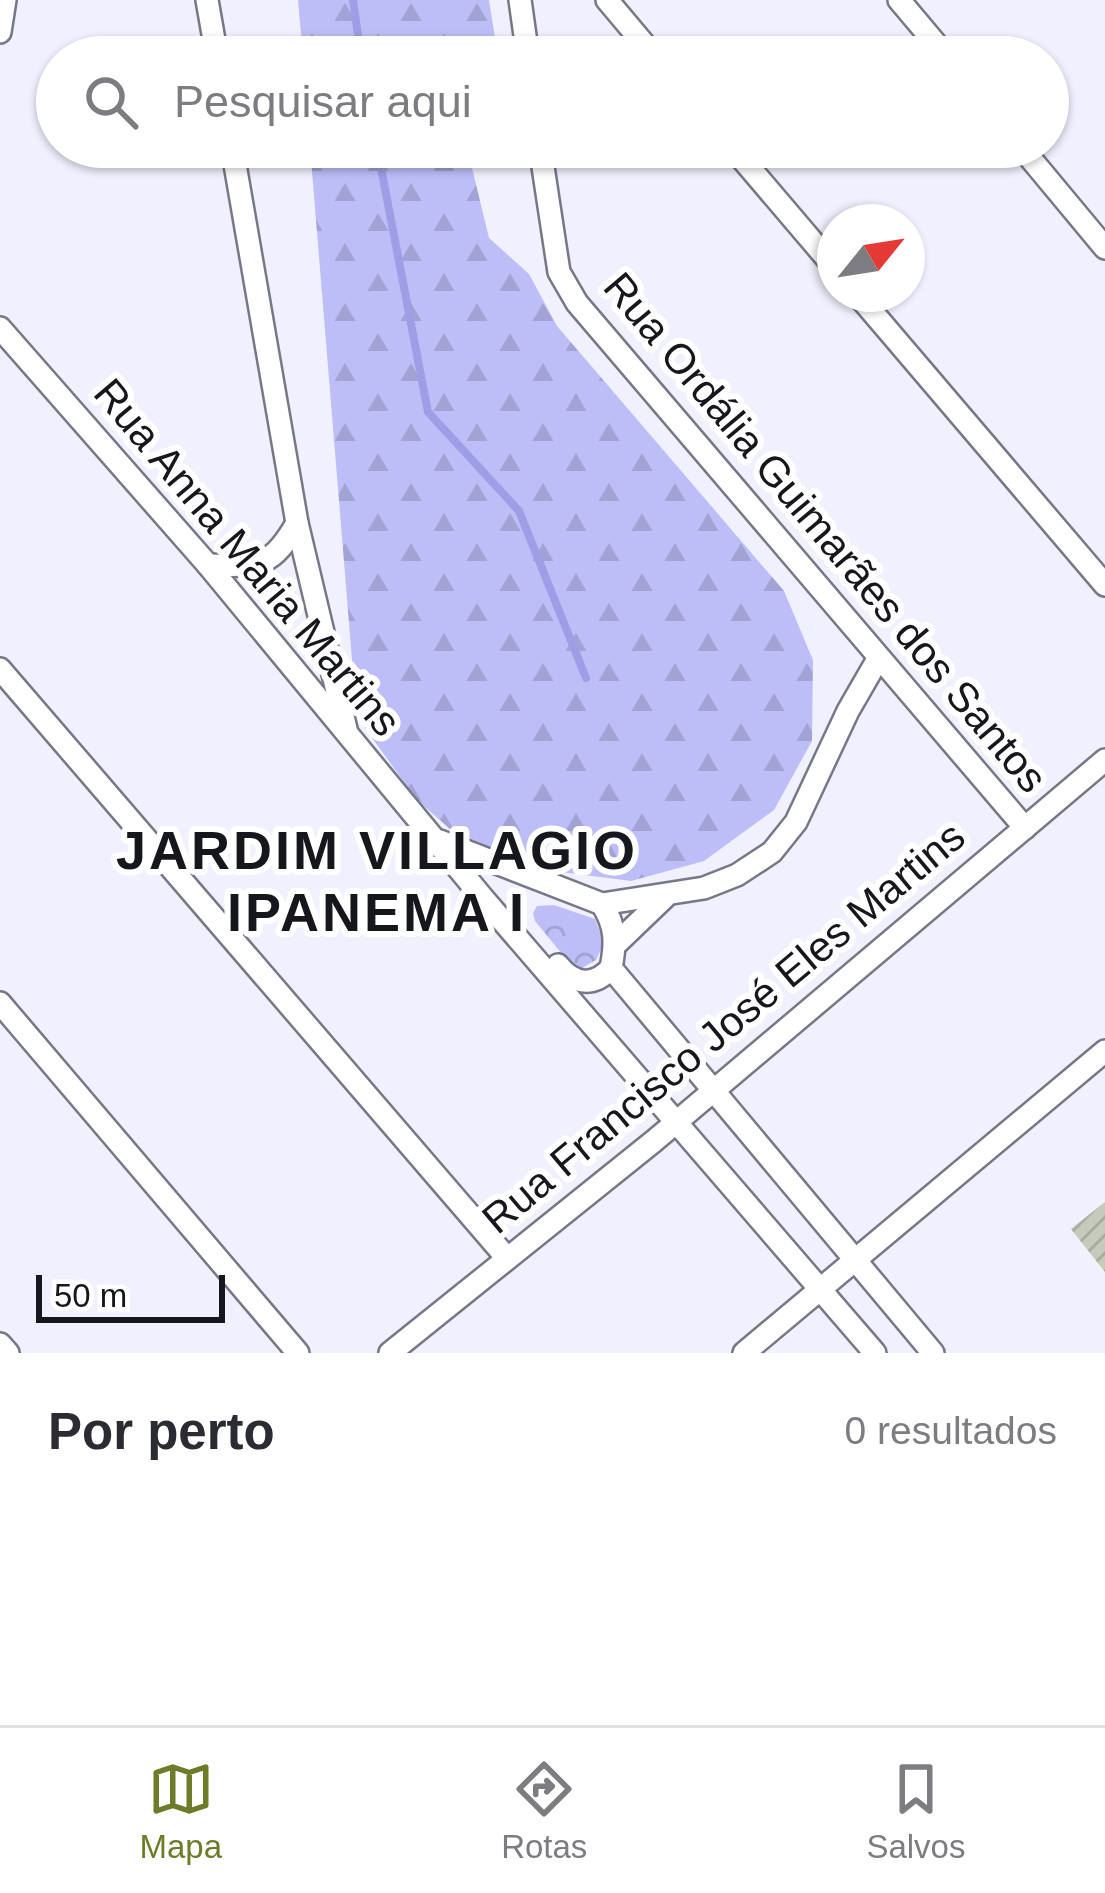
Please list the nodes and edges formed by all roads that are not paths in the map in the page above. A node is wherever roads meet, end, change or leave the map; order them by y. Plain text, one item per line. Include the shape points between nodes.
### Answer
1 (5, 0) edge
2 (207, 0) edge
3 (607, 0) edge
4 (899, 0) edge
5 (523, 4) edge
6 (0, 32) edge
7 (213, 36) edge
8 (526, 36) edge
9 (637, 36) edge
10 (929, 36) edge
11 (236, 168) edge
12 (543, 168) edge
13 (750, 168) edge
14 (1039, 168) edge
15 (817, 247) edge
16 (1105, 248) edge
17 (872, 312) edge
18 (0, 328) edge
19 (297, 523) junction
20 (208, 565) junction
21 (1105, 585) edge
22 (878, 659) junction
23 (0, 669) edge
24 (347, 733) junction
25 (1105, 760) edge
26 (1025, 828) junction
27 (434, 839) junction
28 (666, 896) junction
29 (482, 897) junction
30 (602, 904) junction
31 (616, 944) junction
32 (611, 968) junction
33 (0, 1003) edge
34 (1105, 1052) edge
35 (712, 1093) junction
36 (677, 1122) junction
37 (506, 1256) junction
38 (854, 1260) junction
39 (820, 1289) junction
40 (0, 1344) edge
41 (8, 1353) edge
42 (298, 1353) edge
43 (389, 1353) edge
44 (744, 1353) edge
45 (875, 1353) edge
46 (933, 1353) edge

1 - 6 street
2 - 7 street
3 - 9 street
4 - 10 street
5 - 8 street
11 - 19 street
12 - 22 street, Rua Ordália Guimarães dos Santos via 559,272 577,303
13 - 15 street
14 - 16 street
17 - 21 street
18 - 20 street, Rua Anna Maria Martins
19 - 20 street via 281,552 256,566
19 - 24 street
20 - 24 street, Rua Anna Maria Martins
22 - 26 street, Rua Ordália Guimarães dos Santos
22 - 28 street via 796,822 772,852 737,875
23 - 37 street
24 - 27 street, Rua Anna Maria Martins
25 - 26 street, Rua Francisco José Eles Martins
26 - 35 street, Rua Francisco José Eles Martins
27 - 29 street, Rua Anna Maria Martins
27 - 30 street
28 - 30 street
28 - 31 street
29 - 32 street via 536,938 566,975 592,982
29 - 36 street
30 - 31 street
31 - 32 street
32 - 35 street
33 - 42 street
34 - 38 street
35 - 36 street, Rua Francisco José Eles Martins
35 - 38 street
36 - 37 street, Rua Francisco José Eles Martins
36 - 39 street
37 - 43 street, Rua Francisco José Eles Martins
38 - 39 street
38 - 46 street
39 - 44 street
39 - 45 street
40 - 41 street

